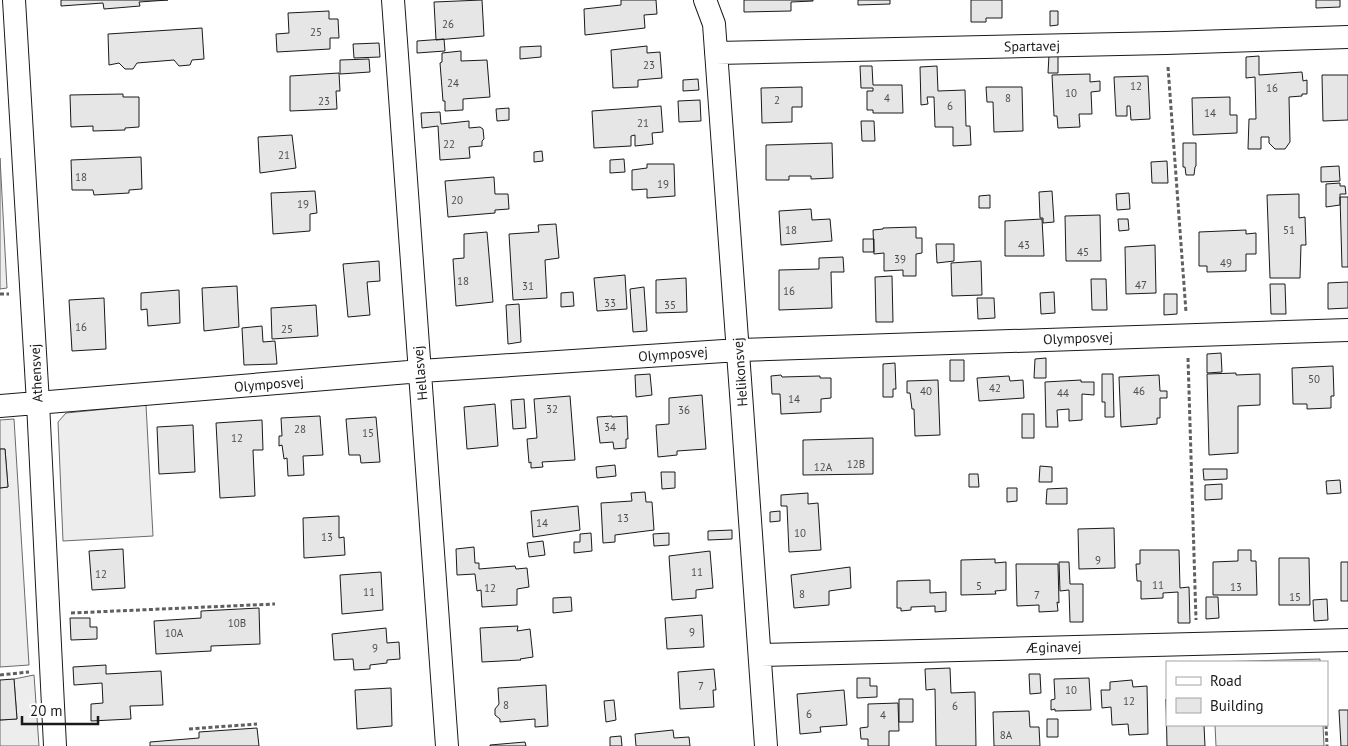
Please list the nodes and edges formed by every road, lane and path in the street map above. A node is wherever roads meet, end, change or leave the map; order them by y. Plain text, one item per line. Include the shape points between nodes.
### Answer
1 (14, 0) edge
2 (393, 0) edge
3 (705, 0) edge
4 (1348, 37) edge
5 (716, 53) junction
6 (1348, 330) edge
7 (739, 350) junction
8 (421, 371) junction
9 (38, 404) junction
10 (0, 406) edge
11 (275, 604) dead end
12 (48, 614) junction
13 (1348, 640) edge
14 (760, 655) junction
15 (257, 724) dead end
16 (1326, 726) edge
17 (189, 729) dead end
18 (55, 746) edge
19 (447, 746) edge
20 (766, 746) edge
21 (1327, 746) edge

1 - 9 street, Athensvej
2 - 8 street, Hellasvej
3 - 5 street, Helikonsvej via 714,24
4 - 5 street, Spartavej
5 - 7 street, Helikonsvej
6 - 7 street, Olymposvej
7 - 8 street, Olymposvej
7 - 14 street, Helikonsvej
8 - 9 street, Olymposvej
8 - 19 street, Hellasvej
9 - 10 street, Olymposvej
9 - 12 street, Athensvej
11 - 12 path
12 - 18 street, Athensvej
13 - 14 street, Æginavej
14 - 20 street, Helikonsvej
15 - 17 path
16 - 21 path

